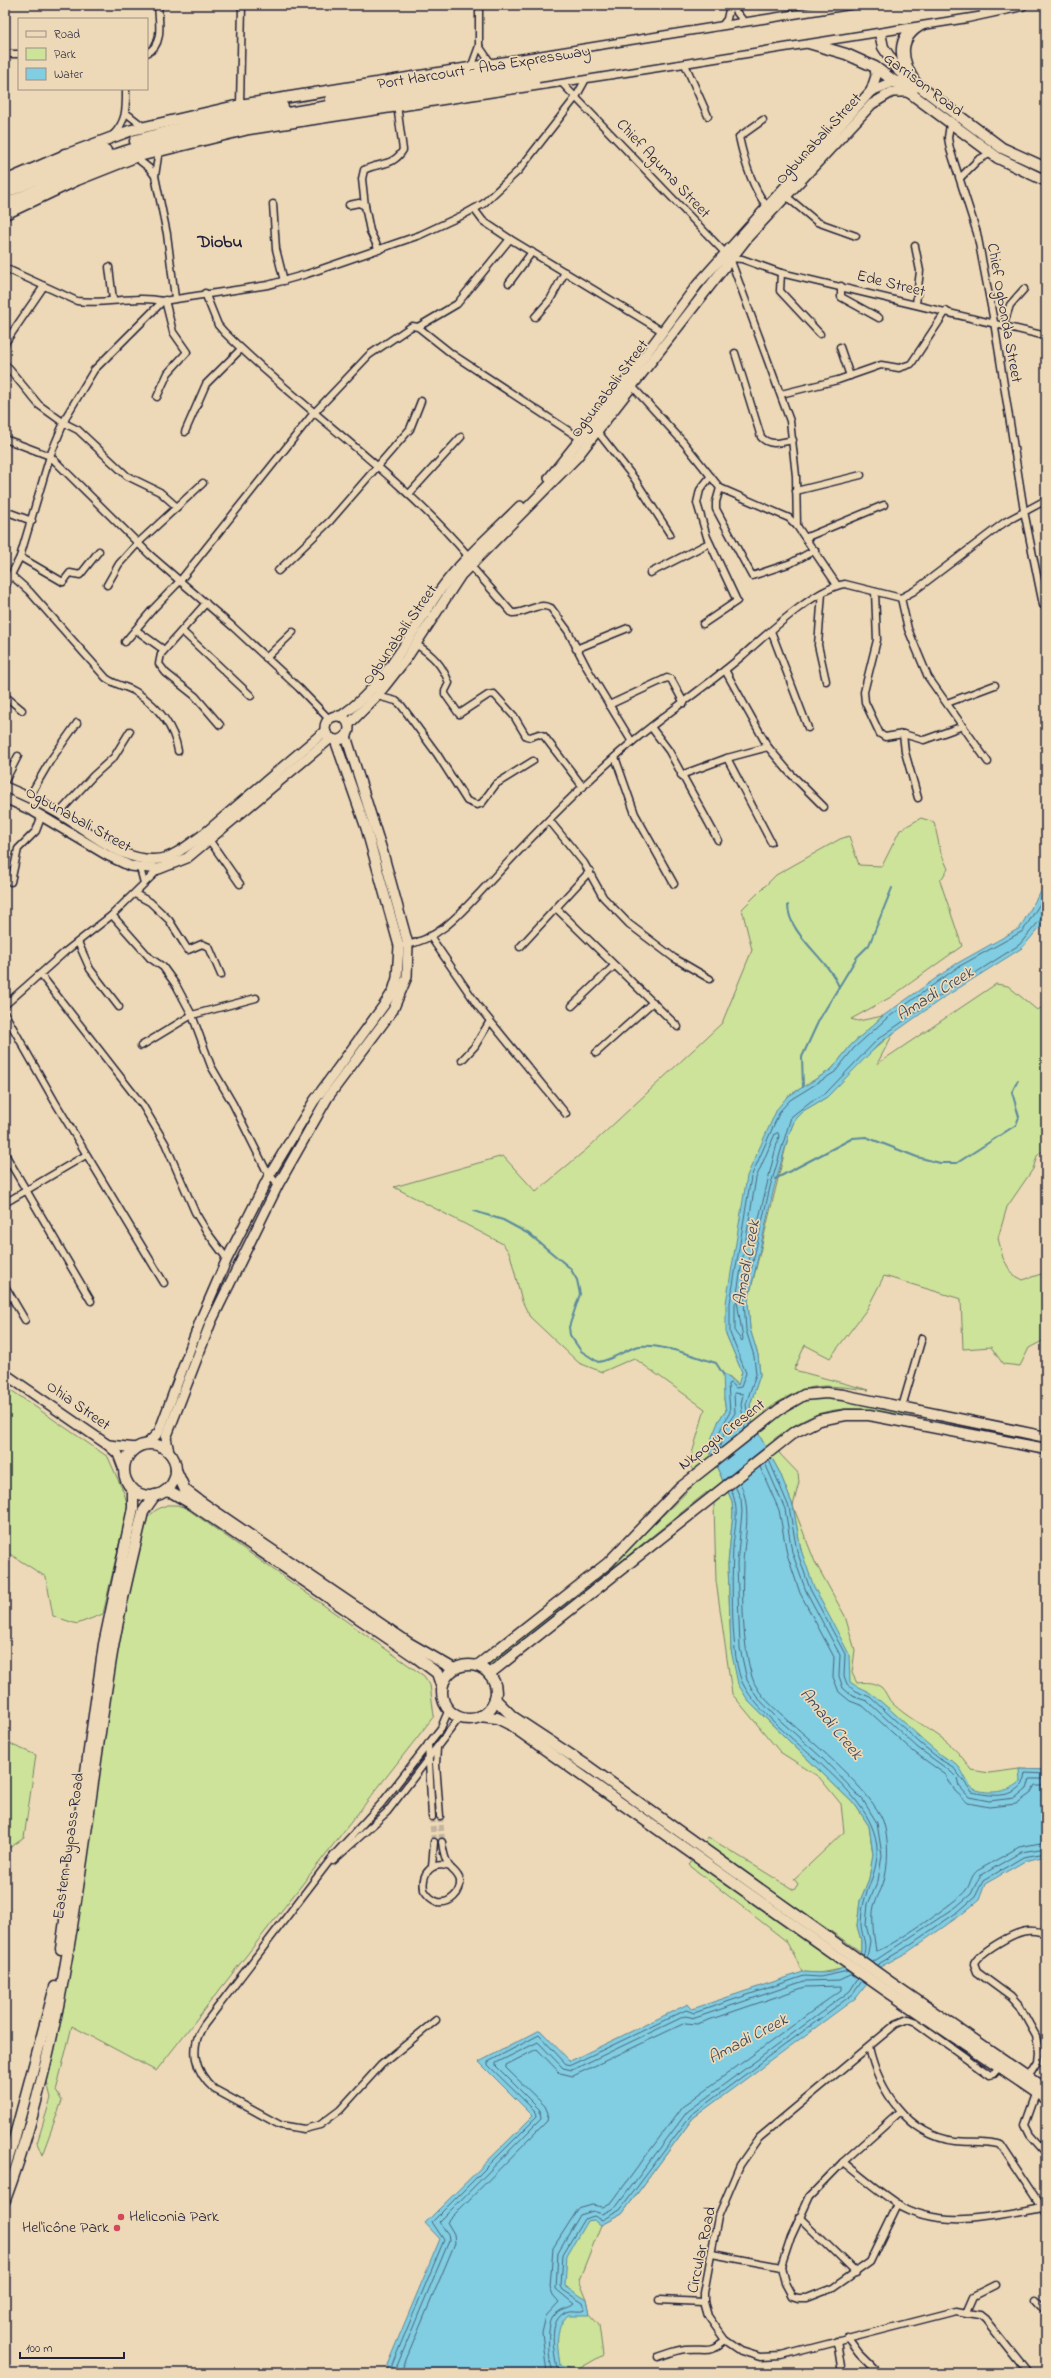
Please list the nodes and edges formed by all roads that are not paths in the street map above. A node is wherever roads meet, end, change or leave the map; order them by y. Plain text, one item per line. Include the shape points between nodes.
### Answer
1 (158, 5) edge
2 (242, 5) edge
3 (479, 5) edge
4 (730, 5) edge
5 (860, 5) edge
6 (874, 5) edge
7 (923, 5) edge
8 (979, 5) edge
9 (1022, 5) edge
10 (799, 14) junction
11 (923, 22) junction
12 (745, 23) junction
13 (721, 27) junction
14 (879, 30) junction
15 (805, 42) junction
16 (480, 46) junction
17 (148, 52) edge
18 (5, 54) edge
19 (18, 54) edge
20 (684, 62) junction
21 (492, 64) junction
22 (875, 67) junction
23 (471, 68) junction
24 (536, 71) junction
25 (587, 77) junction
26 (895, 81) junction
27 (560, 82) junction
28 (912, 88) junction
29 (126, 90) edge
30 (871, 91) junction
31 (576, 97) junction
32 (240, 105) junction
33 (397, 105) junction
34 (126, 113) junction
35 (708, 116) dead end
36 (763, 120) dead end
37 (950, 124) junction
38 (145, 127) junction
39 (111, 143) junction
40 (159, 150) junction
41 (135, 153) junction
42 (991, 153) junction
43 (65, 155) joint
44 (1046, 168) edge
45 (155, 176) junction
46 (960, 178) junction
47 (77, 180) joint
48 (5, 181) edge
49 (1046, 181) edge
50 (5, 192) edge
51 (786, 196) junction
52 (273, 204) dead end
53 (5, 205) edge
54 (349, 205) dead end
55 (766, 205) junction
56 (366, 206) junction
57 (474, 210) junction
58 (5, 214) edge
59 (856, 236) dead end
60 (510, 239) junction
61 (915, 246) dead end
62 (379, 250) junction
63 (532, 252) junction
64 (727, 255) junction
65 (109, 267) dead end
66 (5, 268) edge
67 (565, 272) junction
68 (781, 272) junction
69 (284, 280) junction
70 (509, 283) dead end
71 (44, 286) junction
72 (842, 286) junction
73 (1024, 289) dead end
74 (205, 293) junction
75 (175, 298) junction
76 (113, 300) junction
77 (164, 301) junction
78 (916, 304) junction
79 (946, 311) junction
80 (535, 317) dead end
81 (879, 318) dead end
82 (994, 322) junction
83 (1004, 324) junction
84 (418, 327) junction
85 (662, 331) junction
86 (820, 334) dead end
87 (1046, 336) edge
88 (5, 343) edge
89 (840, 347) dead end
90 (241, 349) junction
91 (735, 353) dead end
92 (5, 364) edge
93 (850, 376) junction
94 (632, 386) junction
95 (781, 394) junction
96 (157, 397) dead end
97 (421, 401) dead end
98 (313, 414) junction
99 (64, 423) junction
100 (597, 431) junction
101 (185, 432) dead end
102 (461, 437) dead end
103 (5, 439) edge
104 (581, 439) junction
105 (794, 440) junction
106 (50, 456) junction
107 (377, 467) junction
108 (861, 475) dead end
109 (710, 477) junction
110 (203, 483) dead end
111 (720, 488) junction
112 (796, 491) junction
113 (410, 494) junction
114 (1046, 500) edge
115 (884, 504) dead end
116 (177, 507) junction
117 (5, 511) edge
118 (1024, 511) junction
119 (32, 521) junction
120 (797, 526) junction
121 (670, 534) dead end
122 (807, 537) junction
123 (138, 543) junction
124 (709, 543) junction
125 (815, 550) junction
126 (100, 551) dead end
127 (20, 557) junction
128 (471, 562) junction
129 (278, 572) dead end
130 (650, 572) dead end
131 (12, 576) junction
132 (179, 582) junction
133 (107, 585) dead end
134 (838, 585) junction
135 (5, 588) edge
136 (875, 592) junction
137 (822, 593) junction
138 (900, 598) junction
139 (206, 603) junction
140 (1043, 606) dead end
141 (703, 624) dead end
142 (628, 628) dead end
143 (136, 630) junction
144 (182, 631) junction
145 (772, 631) junction
146 (293, 632) dead end
147 (125, 642) dead end
148 (416, 644) junction
149 (576, 649) junction
150 (164, 650) junction
151 (266, 658) junction
152 (725, 670) junction
153 (826, 681) dead end
154 (995, 685) dead end
155 (5, 696) edge
156 (251, 696) dead end
157 (377, 696) junction
158 (684, 703) junction
159 (947, 703) junction
160 (609, 705) junction
161 (22, 710) dead end
162 (341, 716) junction
163 (328, 719) junction
164 (76, 723) dead end
165 (349, 724) junction
166 (220, 725) dead end
167 (963, 726) junction
168 (651, 727) junction
169 (808, 728) dead end
170 (130, 732) dead end
171 (903, 734) junction
172 (330, 736) junction
173 (346, 736) junction
174 (632, 742) junction
175 (768, 747) junction
176 (178, 751) dead end
177 (18, 756) dead end
178 (615, 757) junction
179 (727, 758) junction
180 (533, 760) dead end
181 (988, 762) dead end
182 (681, 775) junction
183 (5, 781) edge
184 (5, 787) edge
185 (583, 787) junction
186 (29, 797) junction
187 (5, 798) edge
188 (918, 798) dead end
189 (824, 806) dead end
190 (59, 814) junction
191 (42, 815) junction
192 (550, 820) junction
193 (718, 840) dead end
194 (210, 841) junction
195 (771, 842) dead end
196 (140, 868) junction
197 (159, 869) junction
198 (590, 871) junction
199 (11, 882) dead end
200 (144, 883) junction
201 (240, 884) dead end
202 (674, 884) dead end
203 (136, 894) junction
204 (556, 908) junction
205 (112, 915) junction
206 (430, 936) junction
207 (78, 942) junction
208 (408, 944) junction
209 (399, 946) junction
210 (520, 947) dead end
211 (614, 966) junction
212 (41, 974) junction
213 (221, 975) dead end
214 (710, 979) dead end
215 (256, 998) dead end
216 (653, 1002) junction
217 (5, 1005) edge
218 (572, 1006) dead end
219 (119, 1007) dead end
220 (5, 1014) edge
221 (192, 1015) junction
222 (490, 1021) junction
223 (678, 1027) dead end
224 (141, 1046) dead end
225 (596, 1053) dead end
226 (462, 1060) dead end
227 (566, 1114) dead end
228 (5, 1154) edge
229 (86, 1156) junction
230 (269, 1176) junction
231 (278, 1185) junction
232 (26, 1191) junction
233 (5, 1203) edge
234 (227, 1259) junction
235 (164, 1282) dead end
236 (5, 1286) edge
237 (91, 1301) dead end
238 (201, 1319) junction
239 (25, 1320) dead end
240 (211, 1322) junction
241 (922, 1338) dead end
242 (5, 1374) edge
243 (902, 1407) junction
244 (1046, 1437) edge
245 (147, 1444) junction
246 (108, 1445) junction
247 (136, 1448) junction
248 (1046, 1449) edge
249 (169, 1452) junction
250 (124, 1470) junction
251 (176, 1470) junction
252 (133, 1490) junction
253 (165, 1491) junction
254 (155, 1495) junction
255 (477, 1666) junction
256 (454, 1669) junction
257 (489, 1674) junction
258 (442, 1688) junction
259 (495, 1700) junction
260 (449, 1709) junction
261 (480, 1716) junction
262 (460, 1717) junction
263 (428, 1744) junction
264 (437, 1747) junction
265 (427, 1760) junction
266 (440, 1816) tunnel mouth
267 (432, 1817) tunnel mouth
268 (434, 1842) tunnel mouth
269 (442, 1842) tunnel mouth
270 (327, 1866) junction
271 (432, 1867) junction
272 (450, 1867) junction
273 (1046, 1933) edge
274 (846, 1956) junction
275 (436, 2020) dead end
276 (869, 2047) junction
277 (1001, 2064) junction
278 (1028, 2078) junction
279 (1046, 2089) edge
280 (1036, 2094) junction
281 (1046, 2099) edge
282 (900, 2111) junction
283 (1046, 2154) edge
284 (843, 2162) junction
285 (5, 2167) edge
286 (5, 2200) edge
287 (898, 2204) junction
288 (1042, 2207) junction
289 (1046, 2213) edge
290 (799, 2217) junction
291 (712, 2254) junction
292 (781, 2267) junction
293 (856, 2273) junction
294 (996, 2285) dead end
295 (1036, 2299) dead end
296 (660, 2300) dead end
297 (704, 2302) junction
298 (1046, 2310) edge
299 (967, 2312) junction
300 (847, 2338) junction
301 (725, 2340) junction
302 (836, 2341) junction
303 (658, 2357) dead end
304 (842, 2373) edge
305 (878, 2373) edge
306 (1028, 2373) edge

1 - 17 street via 159,40 155,49
2 - 32 street
3 - 16 street
4 - 12 street
4 - 13 street via 727,19
5 - 10 main road
6 - 14 main road, Garrison Road
7 - 24 highway, Port Harcourt - Aba Expressway, bridge
8 - 24 highway, Port Harcourt - Aba Expressway, bridge
9 - 11 main road
10 - 12 main road
10 - 15 main road via 794,30 798,38
11 - 14 main road
11 - 28 highway via 908,33 903,52
12 - 13 main road
13 - 21 main road
14 - 15 main road
14 - 28 main road, Garrison Road via 883,47 891,62
15 - 20 main road
15 - 22 main road, Garrison Road via 846,54
16 - 21 street
16 - 23 street
18 - 19 street
20 - 25 main road
20 - 35 street
21 - 23 main road
22 - 26 main road, Garrison Road
22 - 30 street, Ogbunabali Street via 876,76
23 - 32 main road
24 - 39 highway, Port Harcourt - Aba Expressway via 227,117
24 - 41 highway, Port Harcourt - Aba Expressway via 277,116
25 - 27 main road
25 - 31 street
26 - 28 main road, Garrison Road
26 - 30 street, Ogbunabali Street
27 - 31 street, Chief Aguma Street
27 - 33 main road
28 - 37 main road, Garrison Road
28 - 44 main road, Garrison Road via 1002,148
28 - 51 street, Ogbunabali Street via 892,92 872,104
29 - 34 street
30 - 55 street, Ogbunabali Street
31 - 57 street via 519,170
31 - 64 street, Chief Aguma Street
32 - 38 main road
33 - 40 main road via 249,129
33 - 56 street via 403,150 388,164 364,170 362,179
34 - 38 street
34 - 39 street
36 - 55 street via 739,137 753,180
37 - 42 main road, Garrison Road
37 - 46 street, Chief Ogbonda Street via 949,144
38 - 39 main road
39 - 43 highway
39 - 50 highway, Port Harcourt - Aba Expressway via 36,180
40 - 41 main road
40 - 45 street
41 - 45 street
41 - 47 highway via 91,170
41 - 53 highway, Port Harcourt - Aba Expressway via 77,170
42 - 46 street via 978,160
42 - 49 main road, Garrison Road
43 - 48 main road
45 - 75 street via 167,234
46 - 82 street, Chief Ogbonda Street via 977,233
47 - 58 main road
51 - 59 street via 817,222
51 - 64 street, Ogbunabali Street
52 - 69 street via 276,249
54 - 56 street via 359,203
55 - 64 street, Ogbunabali Street
56 - 62 street via 370,231
57 - 60 street via 483,221
57 - 62 street via 420,235
60 - 63 street
60 - 84 street via 457,304
61 - 78 street via 920,271
62 - 69 street
63 - 67 street
63 - 70 street
64 - 68 street, Ede Street
64 - 85 street, Ogbunabali Street
64 - 94 street, Ogbunabali Street
64 - 95 street via 752,313
65 - 76 street
66 - 71 street
67 - 80 street via 550,300
67 - 85 street
68 - 72 street, Ede Street
68 - 86 street via 780,291
69 - 74 street via 268,285
71 - 76 street via 77,301 89,303
71 - 88 street
72 - 78 street, Ede Street
72 - 81 street via 841,297
73 - 83 street via 1010,305
74 - 75 street
74 - 90 street via 218,325
75 - 77 street
76 - 77 street via 148,298
77 - 96 street via 173,332 187,352 168,373
77 - 99 street via 94,370
78 - 79 street, Ede Street
79 - 82 street, Ede Street
79 - 93 street via 911,364 899,368 881,365
82 - 83 street, Ede Street
82 - 118 street, Chief Ogbonda Street
83 - 87 street, Ede Street
84 - 98 street via 412,326 369,355
84 - 104 street via 452,354
85 - 104 street, Ogbunabali Street
89 - 93 street
90 - 98 street
90 - 101 street via 206,384
91 - 105 street via 761,438 773,444
92 - 99 street via 40,405
93 - 95 street
94 - 100 street, Ogbunabali Street
94 - 109 street via 684,443
95 - 105 street
97 - 107 street via 410,429
98 - 107 street
98 - 132 street
99 - 106 street
99 - 116 street via 78,430 127,476 160,492
100 - 121 street via 634,478
100 - 128 street, Ogbunabali Street via 577,457
102 - 113 street
103 - 106 street
104 - 128 street, Ogbunabali Street
105 - 112 street
106 - 119 street
106 - 123 street
107 - 113 street
107 - 129 street via 330,521
108 - 112 street
109 - 111 street
109 - 124 street via 700,490 697,503
110 - 116 street
111 - 120 street via 788,518
111 - 125 street via 716,509 752,576 791,563
112 - 120 street
113 - 128 street
114 - 118 street
115 - 122 street
116 - 123 street
117 - 119 street
118 - 138 street via 972,546 914,591
118 - 140 street, Chief Ogbonda Street
119 - 127 street
120 - 122 street
122 - 125 street
123 - 132 street
123 - 133 street via 119,564
124 - 130 street
124 - 141 street via 737,601
125 - 134 street
126 - 127 street via 80,575 70,573 63,582
127 - 131 street
128 - 148 street, Ogbunabali Street
128 - 149 street via 512,613 542,606 551,608 568,631
128 - 162 street, Ogbunabali Street via 438,593 392,663 359,702
131 - 135 street
131 - 176 street via 29,591 106,678 137,693 162,716 174,731
132 - 139 street
132 - 143 street
134 - 136 street via 857,585
134 - 137 street
136 - 138 street
136 - 171 street via 877,640 866,680 865,702 881,736
137 - 145 street
137 - 153 street via 818,645
138 - 159 street via 919,658 928,677
139 - 144 street
139 - 151 street
142 - 149 street
143 - 147 street
143 - 150 street
144 - 150 street
144 - 156 street
145 - 152 street
145 - 169 street
146 - 151 street
148 - 157 street, Ogbunabali Street
148 - 185 street via 434,656 443,669 449,683 446,694 459,714 488,695 494,694 514,716 526,736 544,736
149 - 160 street
150 - 166 street via 159,659 161,667 195,696
151 - 163 street
152 - 158 street
152 - 175 street
154 - 159 street
155 - 161 street
157 - 165 street, Ogbunabali Street
157 - 180 street via 401,704 459,790 467,801 473,804 482,803 496,784
158 - 160 street via 671,679 667,678
158 - 168 street
159 - 167 street
160 - 174 street
162 - 163 street
162 - 165 street
163 - 172 street
164 - 186 street
165 - 173 street
167 - 171 street via 924,740
167 - 181 street
168 - 174 street
168 - 182 street via 669,752
170 - 190 street via 114,757
171 - 188 street via 905,752
172 - 173 street
172 - 190 street, Ogbunabali Street via 204,834 166,857 146,858 124,853
172 - 194 street, Ogbunabali Street
172 - 209 street via 366,828
173 - 208 street via 383,853
174 - 178 street
175 - 179 street
175 - 189 street
177 - 183 street
178 - 185 street
178 - 202 street via 638,820
179 - 182 street
179 - 195 street
182 - 193 street
184 - 186 street, Ogbunabali Street
185 - 192 street
186 - 190 street, Ogbunabali Street
187 - 191 street, Ogbunabali Street
191 - 196 street, Ogbunabali Street via 107,855
191 - 199 street via 36,831 18,850
192 - 198 street
192 - 206 street via 457,917
194 - 197 street, Ogbunabali Street via 187,858
194 - 201 street
196 - 197 street, Ogbunabali Street
196 - 200 street
197 - 200 street
198 - 204 street
198 - 214 street via 603,897 629,924 674,958
200 - 203 street
203 - 205 street
203 - 213 street via 150,902 169,920 188,950 202,944 208,947
204 - 210 street
204 - 211 street
205 - 207 street
205 - 221 street via 150,958 167,972
206 - 208 street
206 - 222 street
207 - 212 street
207 - 219 street via 90,969
208 - 209 street
208 - 231 street via 407,977 393,1010 328,1097
209 - 230 street via 399,966 393,991 314,1101
211 - 216 street
211 - 218 street
212 - 217 street
212 - 234 street via 143,1106 165,1143 195,1212
215 - 221 street
216 - 223 street
216 - 225 street
220 - 229 street
221 - 224 street
221 - 230 street via 211,1066
222 - 226 street via 475,1046
222 - 227 street
228 - 232 street
229 - 232 street
229 - 235 street
230 - 231 street
230 - 234 street
231 - 240 street
232 - 233 street
232 - 237 street
234 - 238 street
236 - 239 street
238 - 240 street
238 - 245 street via 159,1432
240 - 249 street via 168,1430 166,1438
241 - 243 street
242 - 246 street, Ohia Street
243 - 244 main road, Nkpogu Cresent
243 - 255 main road, Nkpogu Cresent via 826,1392 804,1396 780,1408 694,1476 608,1563
245 - 247 main road
245 - 249 main road via 159,1446
246 - 247 street
246 - 250 street, Ohia Street via 118,1454
247 - 250 main road via 126,1459
248 - 257 main road via 869,1415 846,1415 820,1420 793,1433
249 - 251 main road
250 - 252 main road via 126,1481
251 - 253 main road via 173,1482
251 - 256 main road via 185,1490 201,1502 413,1646
252 - 254 main road via 145,1495
252 - 285 main road, Eastern Bypass Road via 133,1508 104,1644 55,1989 16,2136
253 - 254 main road
253 - 258 main road via 192,1504 416,1658 437,1673
254 - 286 main road, Eastern Bypass Road via 143,1512 112,1651 73,1919 50,2046 18,2166
255 - 256 main road via 465,1665
255 - 257 main road
256 - 258 main road via 446,1677
257 - 259 main road via 496,1689
258 - 260 main road via 443,1698
259 - 261 main road
259 - 274 main road via 513,1716 589,1767
260 - 262 main road
260 - 263 street via 441,1728
261 - 262 main road
261 - 274 main road via 498,1718 509,1724
262 - 264 street
263 - 265 street
263 - 270 street
264 - 265 street
264 - 266 street
265 - 267 street
265 - 270 street via 387,1812
268 - 271 street
269 - 272 street
270 - 275 street via 198,2034 194,2054 201,2075 214,2089 280,2125 311,2127 332,2118 381,2065
271 - 272 street
271 - 272 street via 424,1877 424,1890 432,1899 443,1902 454,1897 459,1887 458,1876
273 - 278 street via 1032,1930 1011,1936 974,1964 977,1972 1011,1997 1020,2007 1036,2036 1040,2052 1038,2062
274 - 277 main road
276 - 277 street, Circular Road via 902,2020 908,2019 916,2022 988,2074 994,2074
276 - 282 street via 882,2084
276 - 291 street, Circular Road via 758,2138 740,2165 721,2211
277 - 278 main road
277 - 280 main road
278 - 279 main road
280 - 281 main road
280 - 283 street via 1025,2125
282 - 284 street
282 - 288 street via 908,2120 934,2137 955,2142 1000,2145
284 - 287 street
284 - 290 street via 810,2196
287 - 288 street via 923,2214 956,2220
287 - 293 street via 873,2258
288 - 289 street
290 - 292 street
290 - 293 street
291 - 292 street
291 - 297 street, Circular Road
292 - 293 street via 790,2293 798,2298 807,2298 833,2288
294 - 299 street via 974,2296
295 - 298 street
296 - 297 street
297 - 301 street, Circular Road via 710,2320
299 - 300 street, Circular Road via 956,2311
299 - 306 street, Circular Road via 985,2319
300 - 302 street, Circular Road
300 - 305 street
301 - 302 street, Circular Road via 741,2351 760,2358 781,2356
301 - 303 street via 710,2350 686,2349
302 - 304 street

